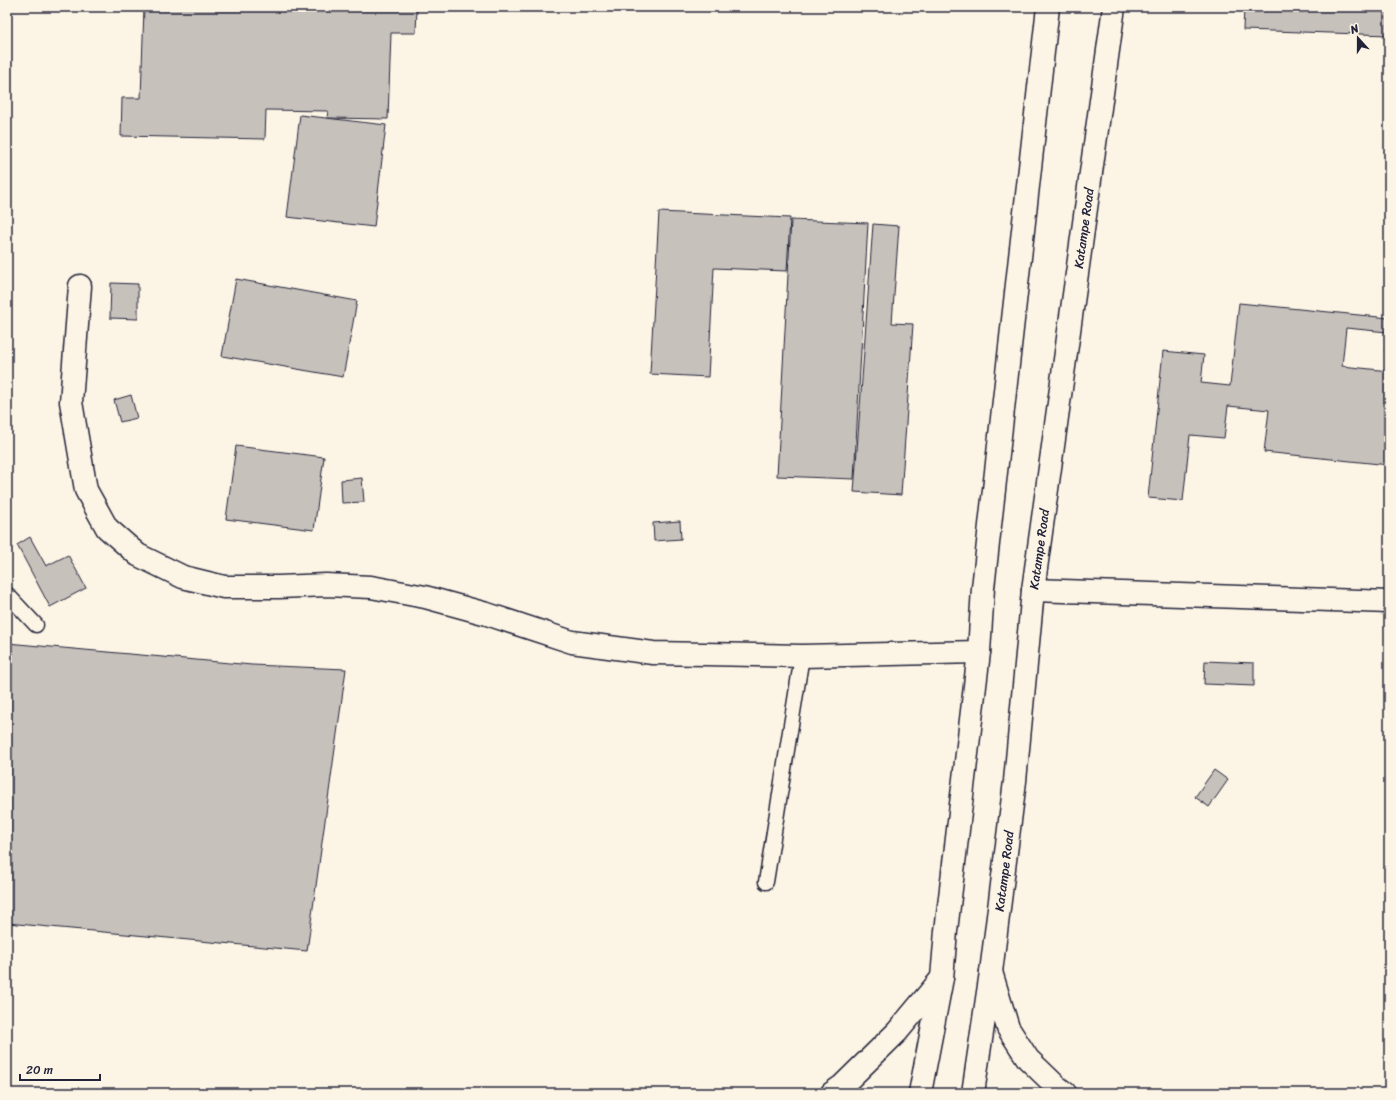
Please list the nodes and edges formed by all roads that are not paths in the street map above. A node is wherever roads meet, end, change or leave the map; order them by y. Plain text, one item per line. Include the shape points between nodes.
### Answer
1 (1048, 7) edge
2 (1114, 7) edge
3 (80, 286) dead end
4 (1034, 590) junction
5 (7, 594) edge
6 (1389, 602) edge
7 (36, 625) dead end
8 (979, 652) junction
9 (802, 656) junction
10 (766, 882) dead end
11 (991, 972) junction
12 (942, 978) junction
13 (832, 1093) edge
14 (920, 1093) edge
15 (973, 1093) edge
16 (1065, 1093) edge

1 - 8 main road via 983,588
2 - 4 main road, Katampe Road
3 - 9 main road via 71,402 86,490 107,528 138,555 183,577 224,586 371,587 425,597 572,642 653,653
4 - 6 main road
4 - 11 main road, Katampe Road via 1015,781
5 - 7 lane
8 - 9 main road
8 - 12 main road
9 - 10 lane
11 - 15 main road, Katampe Road
11 - 16 main road via 1008,1028 1028,1060
12 - 13 main road via 898,1032
12 - 14 main road

